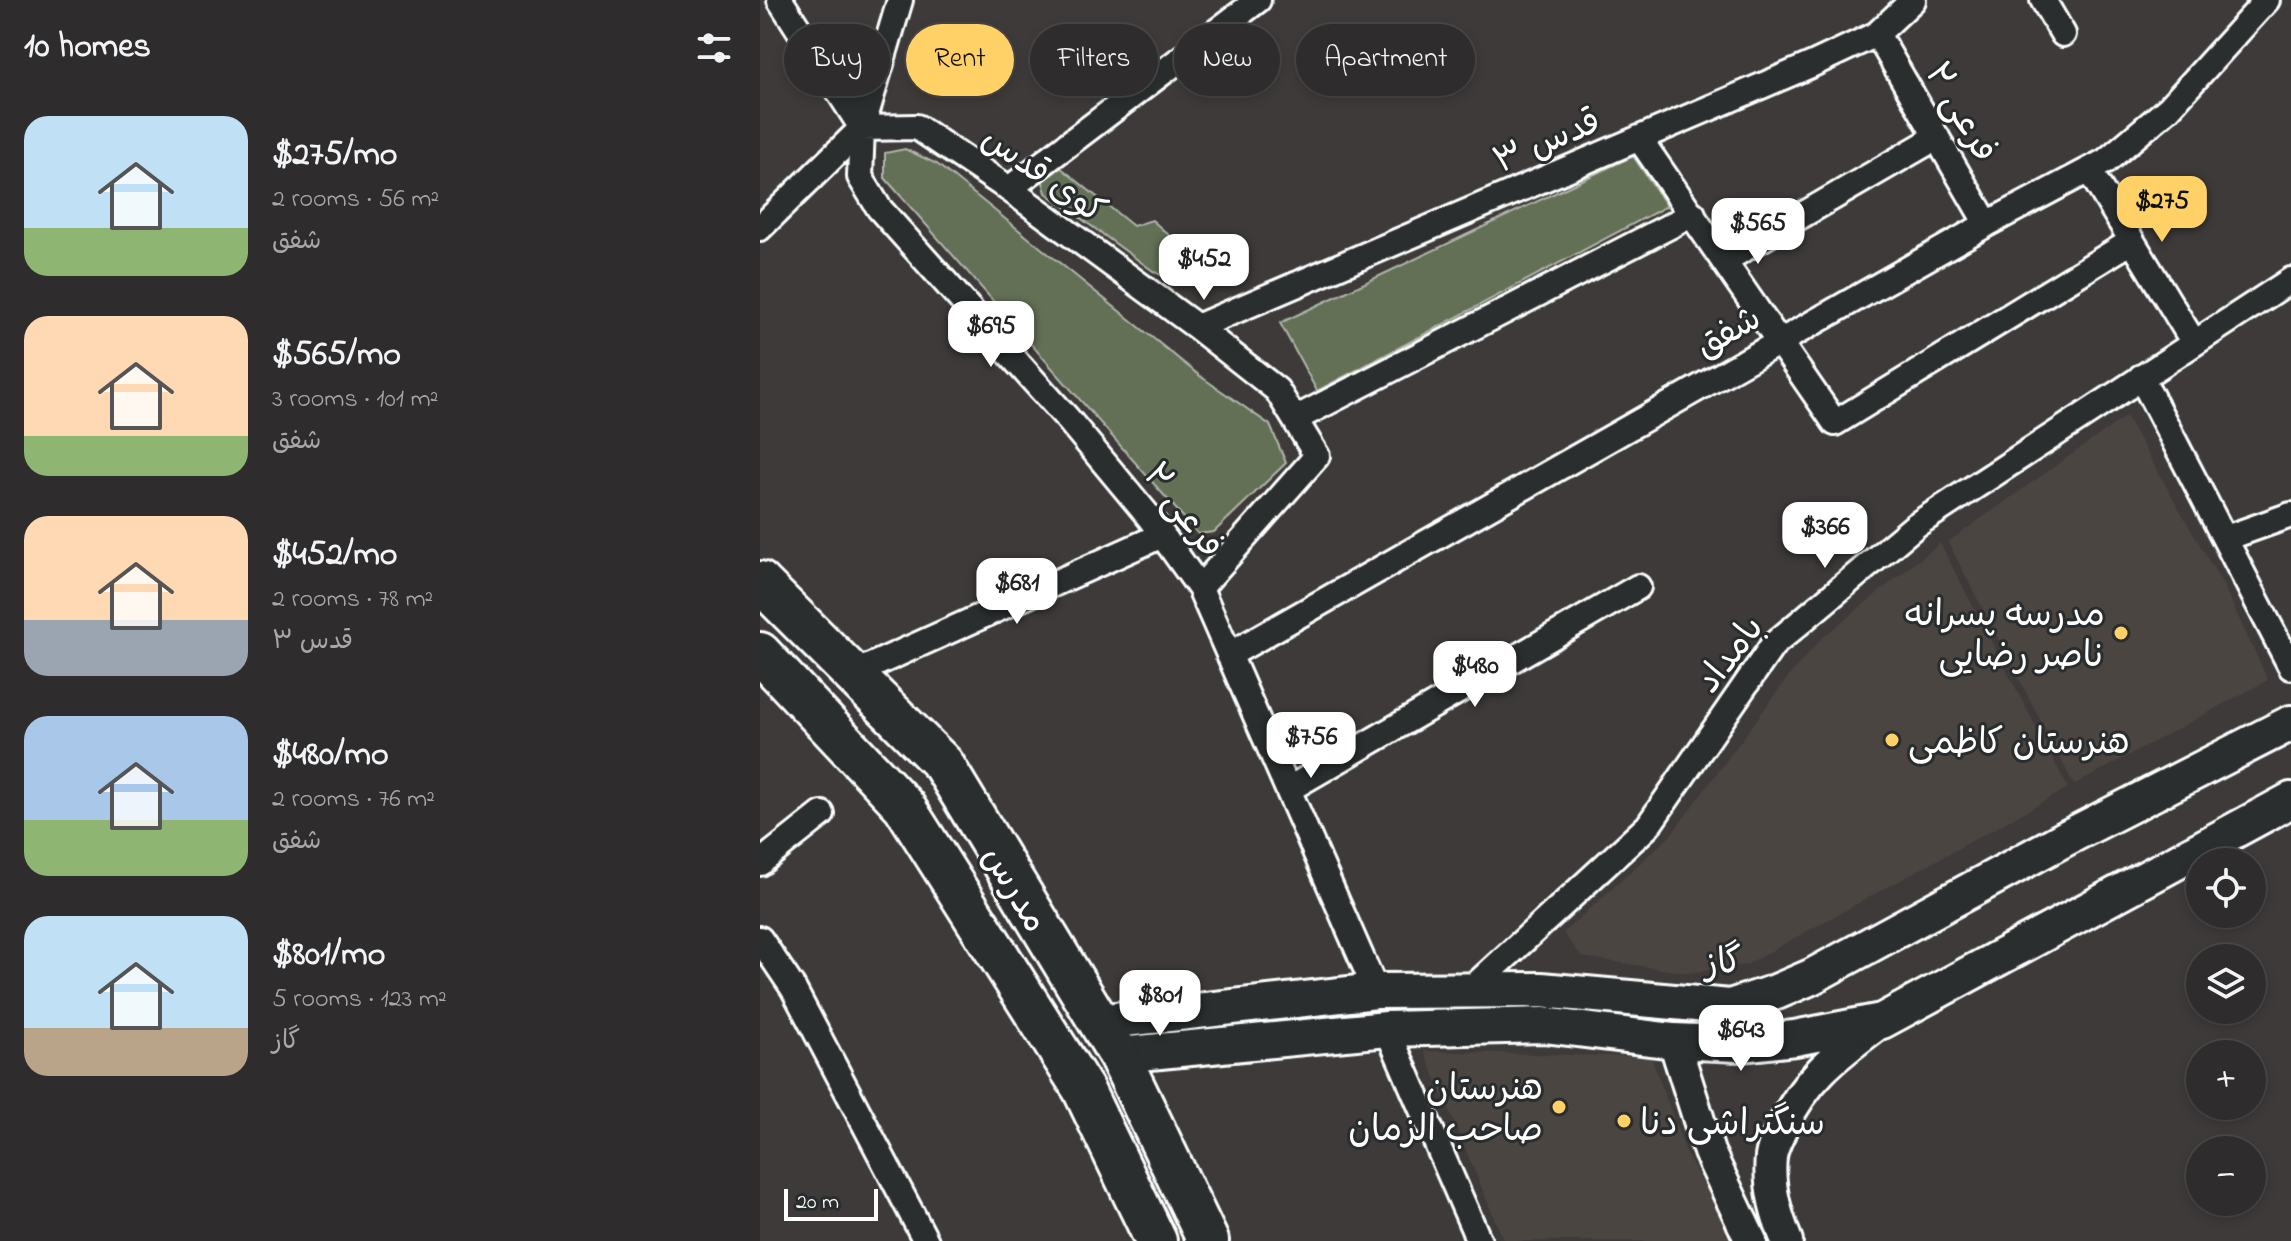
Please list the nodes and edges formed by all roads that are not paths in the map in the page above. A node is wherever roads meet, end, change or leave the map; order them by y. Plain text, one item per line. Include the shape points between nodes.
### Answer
1 (780, 0) edge
2 (900, 0) edge
3 (1258, 0) edge
4 (1913, 0) edge
5 (2043, 0) edge
6 (2267, 0) edge
7 (1877, 34) junction
8 (2063, 34) dead end
9 (862, 128) junction
10 (1937, 137) junction
11 (1639, 138) junction
12 (2089, 170) junction
13 (1009, 189) junction
14 (1693, 214) junction
15 (1987, 224) junction
16 (760, 228) edge
17 (2132, 241) junction
18 (1725, 260) junction
19 (2291, 280) edge
20 (1197, 327) junction
21 (1780, 342) junction
22 (2194, 343) junction
23 (2141, 377) junction
24 (1295, 419) junction
25 (2291, 515) edge
26 (1162, 535) junction
27 (2226, 538) junction
28 (760, 582) edge
29 (1638, 587) dead end
30 (1200, 588) junction
31 (760, 653) edge
32 (1229, 655) junction
33 (2291, 667) edge
34 (853, 674) junction
35 (2291, 723) edge
36 (1289, 789) junction
37 (2291, 800) edge
38 (822, 814) dead end
39 (760, 863) edge
40 (760, 939) edge
41 (1470, 990) junction
42 (1376, 991) junction
43 (1195, 1010) junction
44 (1882, 1021) junction
45 (1098, 1022) junction
46 (1387, 1029) junction
47 (1052, 1038) junction
48 (1674, 1041) junction
49 (1201, 1045) junction
50 (1119, 1055) junction
51 (1074, 1074) junction
52 (926, 1241) edge
53 (1156, 1241) edge
54 (1208, 1241) edge
55 (1479, 1241) edge
56 (1751, 1241) edge
57 (1787, 1241) edge

1 - 9 street
2 - 9 street
3 - 13 street
4 - 7 street, قدس ۳
5 - 8 street
6 - 12 street, شفق via 2169,108
7 - 10 street, فرعی ۲
7 - 11 street, قدس ۳
9 - 13 street, کوی قدس via 917,127
9 - 16 street
9 - 26 street, فرعی ۲ via 860,177 879,208 1067,418
10 - 15 street, فرعی ۲
10 - 18 street
11 - 14 street
11 - 20 street, قدس ۳
12 - 15 street, شفق
12 - 17 street
13 - 20 street, کوی قدس
14 - 18 street
14 - 24 street
15 - 21 street, شفق
17 - 21 street via 1835,423
17 - 22 street
18 - 21 street
19 - 22 street, بامداد
20 - 24 street, کوی قدس via 1277,390
21 - 32 street, شفق
22 - 23 street, بامداد
23 - 27 street
23 - 41 street, بامداد via 1916,525 1773,645 1648,826
24 - 30 street, کوی قدس via 1317,456
25 - 27 street
26 - 30 street, فرعی ۲
26 - 34 street
27 - 33 street
28 - 34 main road, مدرس
29 - 36 street
30 - 32 street, فرعی ۲
31 - 47 main road, مدرس via 904,806
32 - 36 street, فرعی ۲
34 - 45 main road, مدرس via 943,764
35 - 41 main road, گاز via 1824,970 1730,1007 1541,990
36 - 42 street, فرعی ۲
37 - 44 main road
38 - 39 street
40 - 52 street via 793,988
41 - 42 main road, گاز
42 - 43 main road, گاز
43 - 45 main road, گاز
43 - 49 main road via 1188,1031
44 - 48 main road via 1740,1044
44 - 57 street via 1806,1085 1771,1154 1771,1191
45 - 47 main road
45 - 50 main road, مدرس
46 - 48 main road via 1544,1025
46 - 49 main road
46 - 55 street
47 - 51 main road, مدرس
48 - 56 street via 1709,1152
49 - 50 main road
50 - 51 main road
50 - 54 main road, مدرس
51 - 53 main road, مدرس

